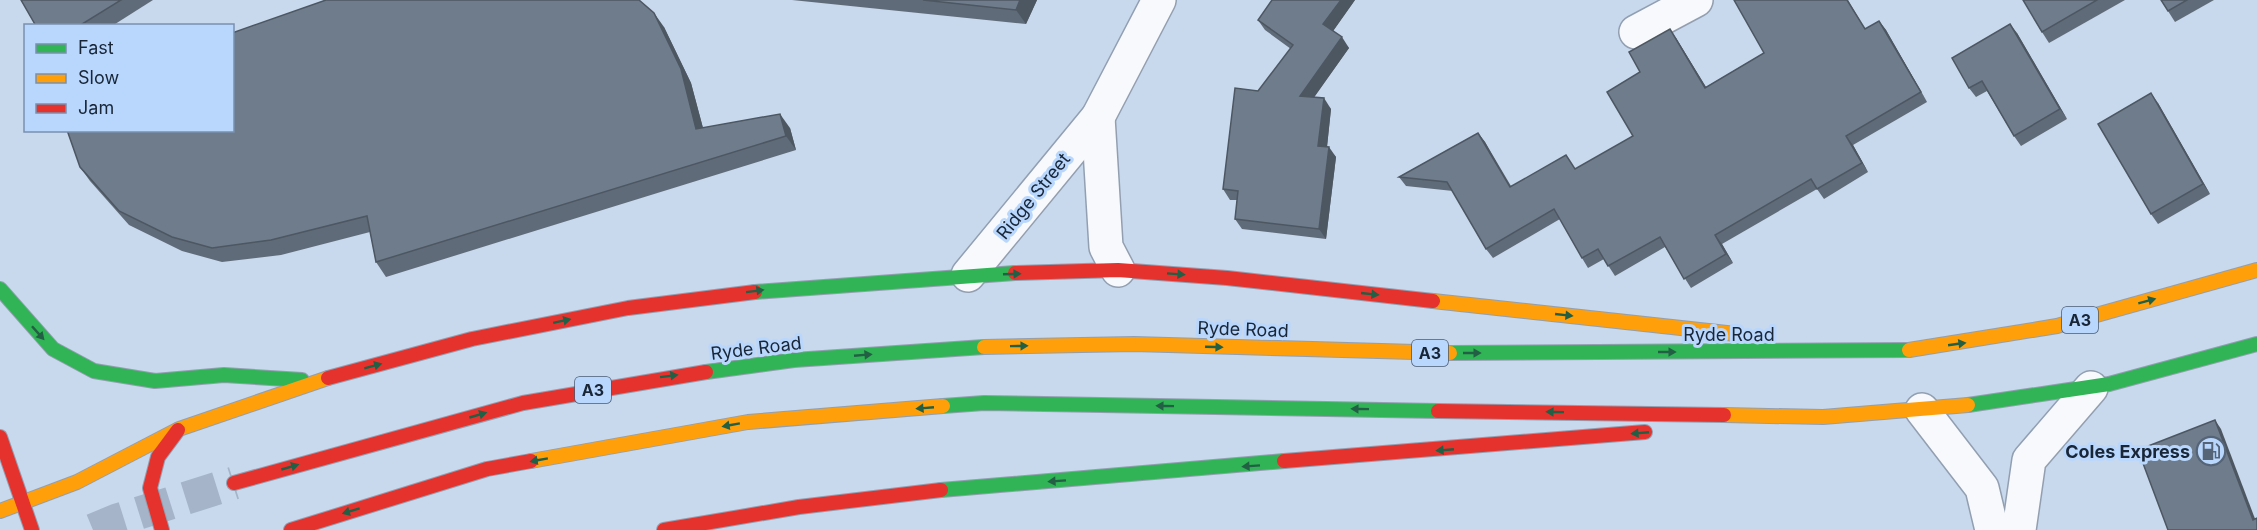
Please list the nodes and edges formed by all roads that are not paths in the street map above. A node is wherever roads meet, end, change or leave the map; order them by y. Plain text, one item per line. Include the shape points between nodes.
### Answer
1 (1159, 0) edge
2 (1696, 0) edge
3 (1636, 33) dead end
4 (1098, 117) junction
5 (1118, 270) junction
6 (2257, 270) edge
7 (968, 275) junction
8 (0, 289) edge
9 (2257, 344) edge
10 (1899, 352) junction
11 (316, 381) junction
12 (2091, 388) junction
13 (1922, 410) junction
14 (1823, 417) junction
15 (179, 429) junction
16 (1683, 429) dead end
17 (1660, 431) dead end
18 (0, 437) edge
19 (234, 483) tunnel mouth
20 (24, 503) junction
21 (0, 512) edge
22 (32, 530) edge
23 (162, 530) edge
24 (291, 530) edge
25 (664, 530) edge
26 (1992, 530) edge
27 (2019, 530) edge

1 - 4 street, Ridge Street
2 - 3 street
4 - 5 street, Ridge Street via 1106,247
4 - 7 street, Ridge Street
7 -> 5 highway
5 -> 10 highway via 1227,278
10 -> 6 highway, Ryde Road / A3 via 2057,326
11 -> 7 highway via 472,339 628,308 790,287
8 -> 11 highway via 53,349 94,370 155,381 224,375
9 - 12 highway
19 -> 10 highway, Ryde Road / A3 via 523,403 670,376 794,360 949,348 1134,344 1434,353
11 - 15 highway
12 - 13 highway
12 - 27 street via 2030,460
13 - 14 highway
13 - 26 street via 1982,488
14 - 16 highway
14 -> 24 highway via 984,403 748,422 487,469
15 - 20 highway via 77,482
15 - 23 highway via 158,457 150,488
17 -> 25 highway via 957,488 799,507
18 - 20 highway
20 - 21 highway
20 - 22 highway

